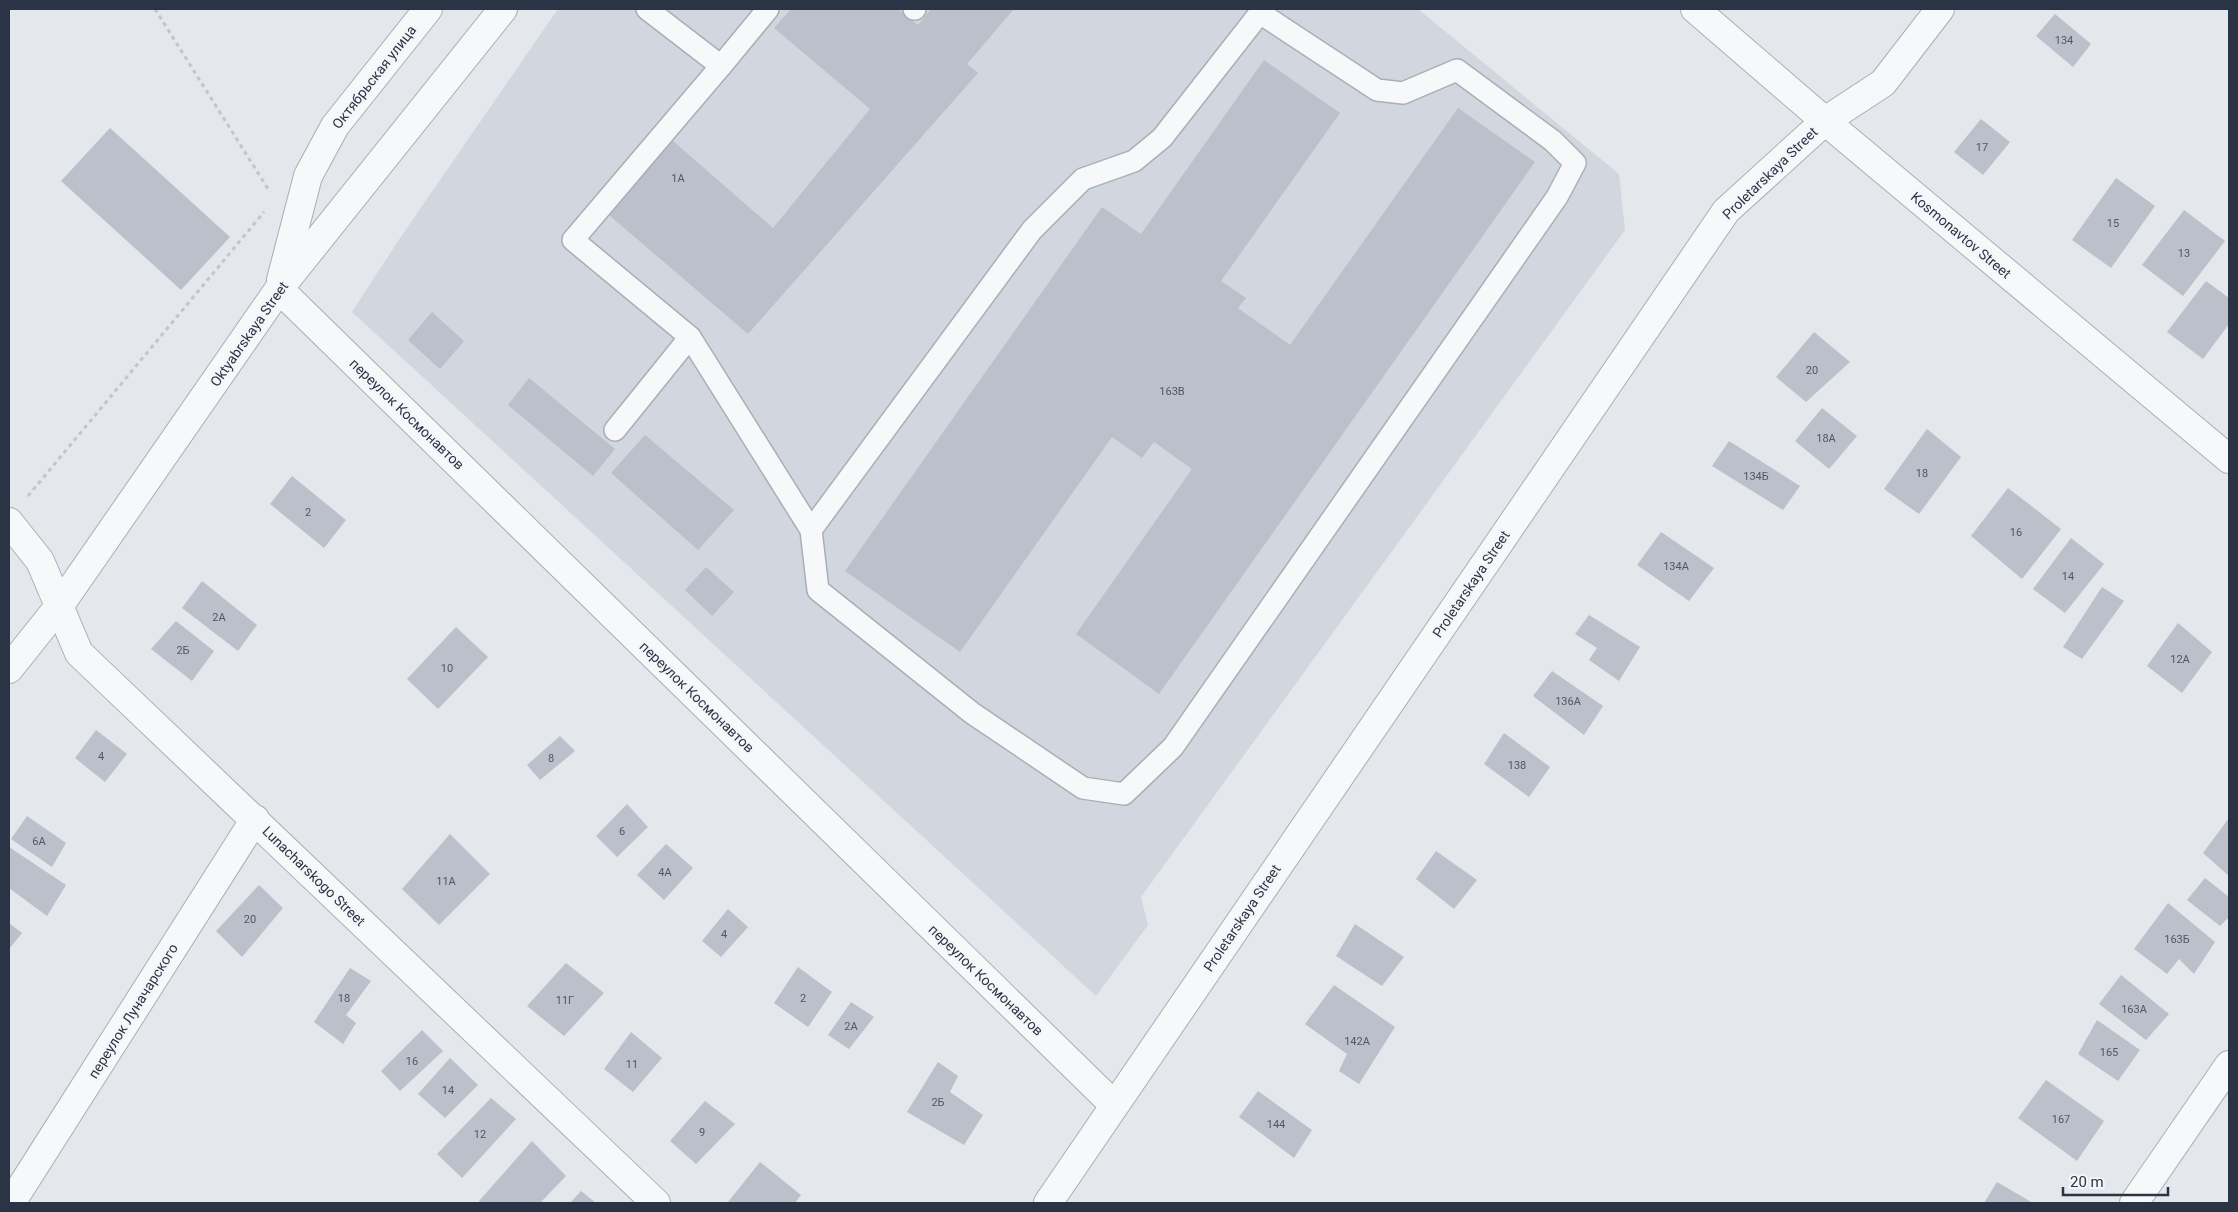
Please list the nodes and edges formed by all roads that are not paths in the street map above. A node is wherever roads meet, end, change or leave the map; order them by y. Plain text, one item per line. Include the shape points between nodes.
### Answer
1 (428, 9) edge
2 (503, 9) edge
3 (647, 9) edge
4 (768, 9) edge
5 (1695, 9) edge
6 (1940, 9) edge
7 (1262, 11) edge
8 (721, 66) junction
9 (1824, 121) junction
10 (279, 289) junction
11 (690, 338) junction
12 (615, 430) dead end
13 (2229, 459) edge
14 (9, 522) edge
15 (811, 530) junction
16 (60, 605) junction
17 (9, 669) edge
18 (255, 819) junction
19 (2229, 1065) edge
20 (1114, 1105) junction
21 (11, 1203) edge
22 (656, 1203) edge
23 (1048, 1203) edge
24 (2134, 1203) edge

1 - 10 street, Октябрьская улица via 335,126 308,176
2 - 10 street, Oktyabrskaya Street
3 - 8 lane
4 - 8 lane
5 - 9 street, Kosmonavtov Street
6 - 9 street, Proletarskaya Street via 1883,83
7 - 15 lane via 1162,138 1134,161 1083,179 1032,230
7 - 15 lane via 1377,90 1403,93 1456,70 1553,141 1575,163 1557,197 1173,747 1124,794 1083,788 972,713 818,590
8 - 11 lane via 574,240
9 - 13 street, Kosmonavtov Street
9 - 20 street, Proletarskaya Street via 1726,211
10 - 16 street, Oktyabrskaya Street
10 - 20 street, переулок Космонавтов
11 - 12 lane
11 - 15 lane
14 - 16 street, Lunacharskogo Street via 40,561
16 - 17 street, Oktyabrskaya Street
16 - 18 street, Lunacharskogo Street via 79,653
18 - 21 street, переулок Луначарского
18 - 22 street, Lunacharskogo Street
19 - 24 street
20 - 23 street, Proletarskaya Street

